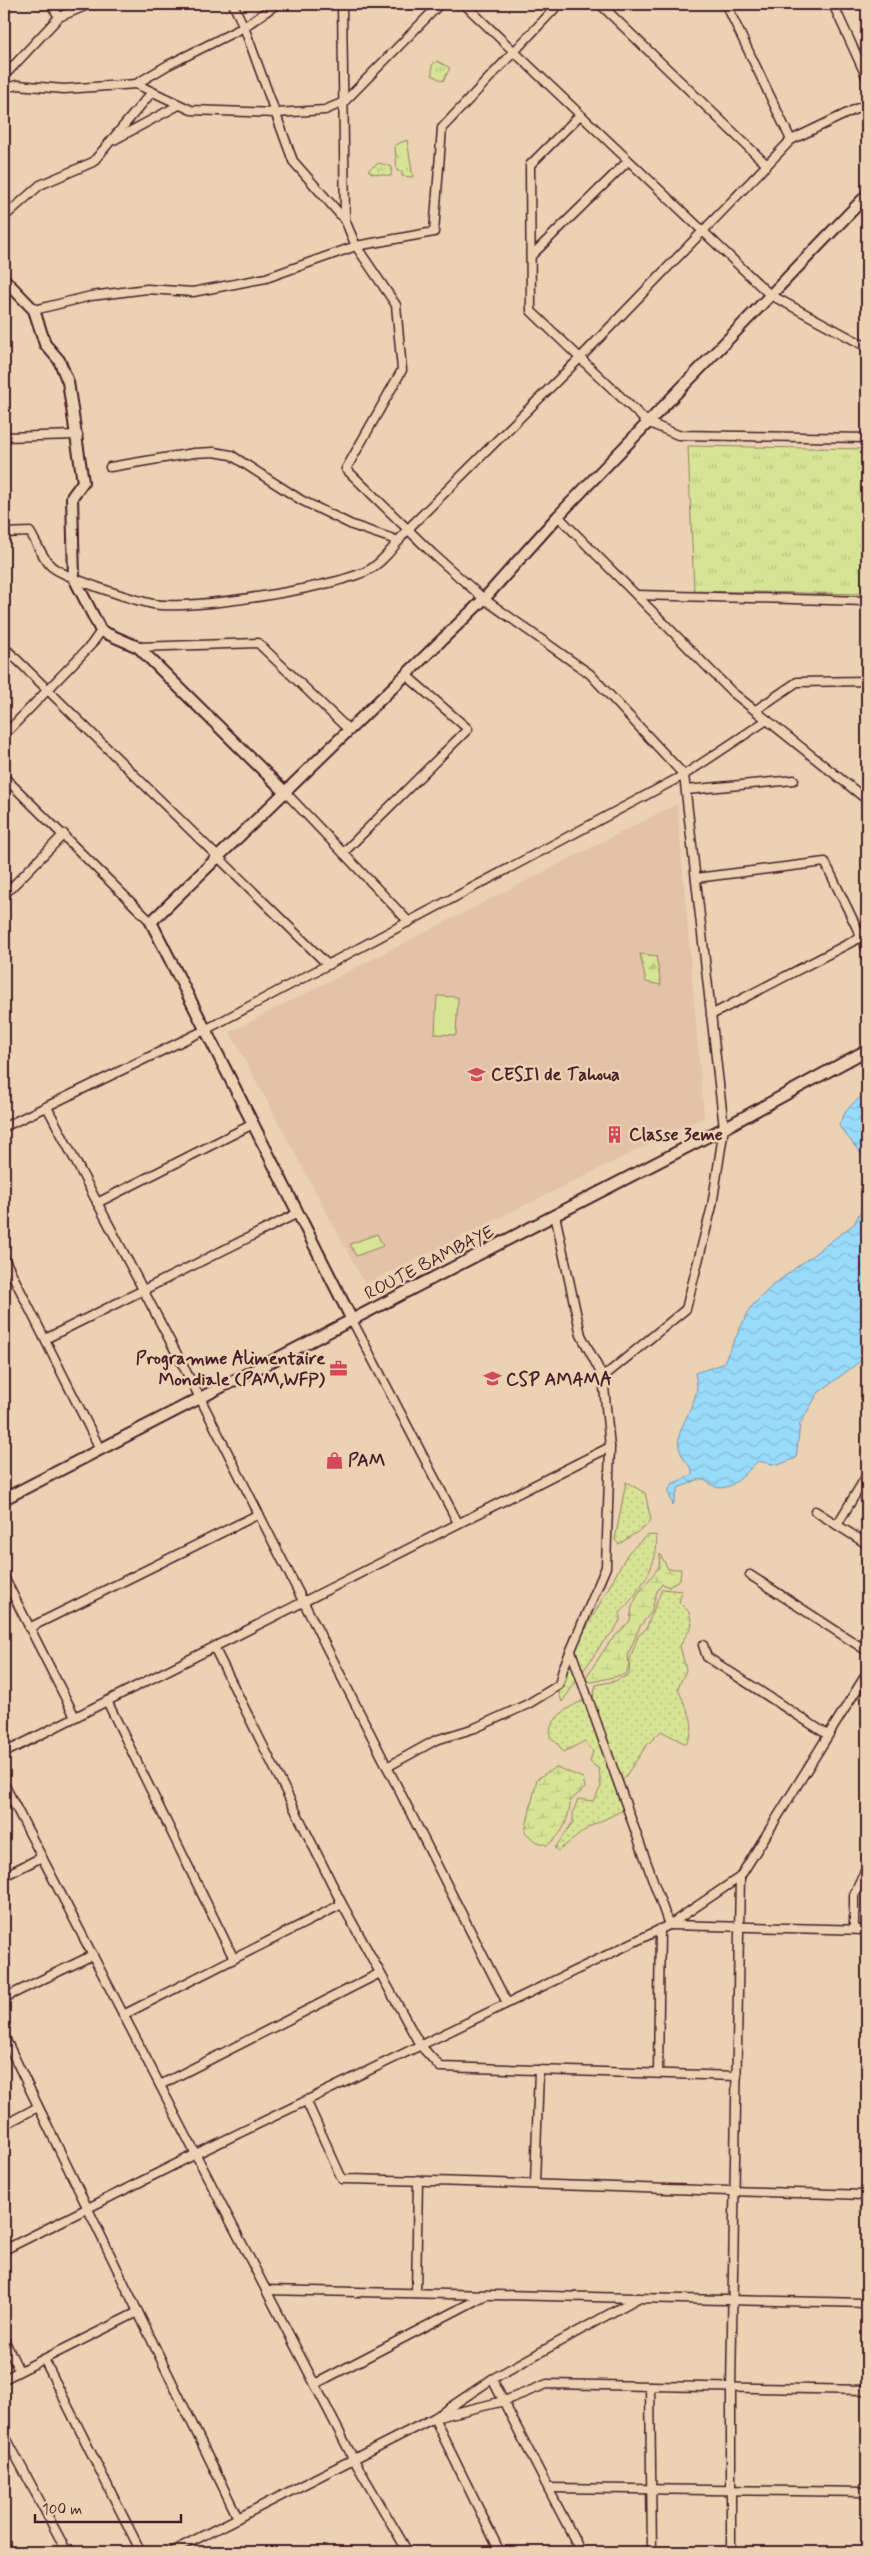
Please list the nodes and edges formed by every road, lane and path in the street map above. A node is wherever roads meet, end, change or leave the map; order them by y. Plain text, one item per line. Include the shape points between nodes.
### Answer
1 (51, 4) edge
2 (90, 4) edge
3 (233, 4) edge
4 (276, 4) edge
5 (342, 4) edge
6 (440, 4) edge
7 (464, 4) edge
8 (559, 4) edge
9 (600, 4) edge
10 (726, 4) edge
11 (833, 4) edge
12 (59, 18) junction
13 (244, 27) junction
14 (514, 52) junction
15 (4, 76) edge
16 (867, 78) edge
17 (136, 84) junction
18 (4, 88) edge
19 (152, 92) junction
20 (344, 102) junction
21 (179, 105) junction
22 (867, 108) edge
23 (276, 113) junction
24 (580, 115) junction
25 (791, 140) junction
26 (110, 142) junction
27 (628, 161) junction
28 (767, 164) junction
29 (867, 195) edge
30 (4, 217) edge
31 (345, 220) junction
32 (702, 231) junction
33 (356, 246) junction
34 (531, 256) junction
35 (4, 280) edge
36 (769, 294) junction
37 (34, 310) junction
38 (866, 345) edge
39 (581, 357) junction
40 (647, 422) junction
41 (78, 435) junction
42 (4, 437) edge
43 (867, 438) edge
44 (110, 467) dead end
45 (558, 516) junction
46 (408, 529) junction
47 (4, 533) edge
48 (399, 541) junction
49 (74, 578) junction
50 (637, 595) junction
51 (484, 599) junction
52 (867, 601) edge
53 (101, 631) junction
54 (4, 647) edge
55 (138, 647) junction
56 (406, 675) junction
57 (867, 681) edge
58 (47, 690) junction
59 (756, 710) junction
60 (767, 720) junction
61 (349, 730) junction
62 (4, 735) edge
63 (684, 776) junction
64 (4, 777) edge
65 (794, 780) dead end
66 (686, 790) junction
67 (285, 792) junction
68 (867, 800) edge
69 (64, 834) junction
70 (343, 853) junction
71 (218, 858) junction
72 (696, 878) junction
73 (4, 895) edge
74 (151, 922) junction
75 (409, 922) junction
76 (864, 936) edge
77 (867, 949) edge
78 (328, 965) junction
79 (711, 1015) junction
80 (205, 1030) junction
81 (867, 1050) edge
82 (46, 1107) junction
83 (253, 1124) junction
84 (4, 1127) edge
85 (724, 1128) junction
86 (97, 1203) junction
87 (298, 1213) junction
88 (556, 1215) junction
89 (4, 1258) edge
90 (143, 1290) junction
91 (352, 1320) junction
92 (45, 1339) junction
93 (603, 1376) junction
94 (200, 1398) junction
95 (610, 1447) junction
96 (100, 1449) junction
97 (867, 1475) edge
98 (4, 1499) edge
99 (815, 1511) dead end
100 (259, 1514) junction
101 (458, 1523) junction
102 (837, 1525) junction
103 (867, 1544) edge
104 (750, 1576) dead end
105 (4, 1577) edge
106 (303, 1602) junction
107 (29, 1628) junction
108 (703, 1645) dead end
109 (214, 1647) junction
110 (571, 1651) junction
111 (867, 1651) edge
112 (867, 1673) edge
113 (107, 1701) junction
114 (75, 1717) junction
115 (828, 1735) junction
116 (4, 1753) edge
117 (387, 1767) junction
118 (4, 1784) edge
119 (42, 1857) junction
120 (867, 1867) edge
121 (4, 1876) edge
122 (740, 1877) junction
123 (342, 1904) junction
124 (669, 1925) junction
125 (739, 1928) junction
126 (660, 1929) junction
127 (854, 1929) junction
128 (867, 1930) edge
129 (93, 1955) junction
130 (234, 1959) junction
131 (380, 1973) junction
132 (4, 1998) edge
133 (507, 2003) junction
134 (123, 2015) junction
135 (4, 2036) edge
136 (420, 2045) junction
137 (539, 2070) junction
138 (658, 2073) junction
139 (737, 2076) junction
140 (160, 2085) junction
141 (306, 2100) junction
142 (38, 2107) junction
143 (4, 2125) edge
144 (196, 2154) junction
145 (418, 2180) junction
146 (535, 2183) junction
147 (734, 2192) junction
148 (867, 2195) edge
149 (87, 2208) junction
150 (4, 2250) edge
151 (266, 2290) junction
152 (416, 2293) junction
153 (487, 2294) junction
154 (640, 2297) junction
155 (733, 2300) junction
156 (867, 2303) edge
157 (138, 2312) junction
158 (4, 2339) edge
159 (44, 2359) junction
160 (19, 2371) junction
161 (4, 2379) edge
162 (492, 2379) junction
163 (315, 2384) junction
164 (650, 2386) junction
165 (731, 2387) junction
166 (867, 2390) edge
167 (504, 2402) junction
168 (434, 2418) junction
169 (4, 2434) edge
170 (354, 2460) junction
171 (550, 2488) junction
172 (653, 2490) junction
173 (732, 2491) junction
174 (867, 2492) edge
175 (238, 2518) junction
176 (67, 2552) edge
177 (141, 2552) edge
178 (171, 2552) edge
179 (408, 2552) edge
180 (500, 2552) edge
181 (581, 2552) edge
182 (652, 2552) edge
183 (731, 2552) edge

1 - 12 street
2 - 12 street
3 - 13 street
4 - 13 street
5 - 20 street
6 - 20 street
7 - 14 street
8 - 14 street
9 - 28 street
10 - 25 street
11 - 16 street
12 - 15 street
13 - 17 street
13 - 23 street
14 - 24 street
14 - 33 street via 442,128 434,232
17 - 18 street via 64,89 17,85
17 - 19 street
19 - 21 street
19 - 26 street
20 - 23 street via 325,110
20 - 31 street
21 - 23 street via 191,110
21 - 26 street
22 - 25 street via 860,107
23 - 31 street via 293,160
24 - 27 street
24 - 34 street via 530,165
25 - 28 street
26 - 30 street via 93,162 40,185
27 - 32 street
27 - 34 street
28 - 32 street
29 - 36 street
31 - 33 street
32 - 36 street
32 - 39 street
33 - 37 street via 266,278 193,292 147,290 91,296
33 - 46 street via 396,304 402,370 346,469
34 - 39 street via 531,312
35 - 37 street
36 - 38 street
36 - 40 street
37 - 41 street via 45,344 59,360 68,382
39 - 40 street
39 - 46 street
40 - 43 street via 678,435
40 - 45 street
41 - 42 street
41 - 49 street via 83,482 72,497
44 - 48 street via 194,453 231,455 301,500 352,525
45 - 50 street
45 - 51 street
46 - 48 street
46 - 51 street
47 - 49 street via 30,532 50,565
48 - 49 street via 371,568 334,581 230,602 154,604
49 - 53 street
50 - 52 street
50 - 59 street via 732,692
51 - 56 street
51 - 63 street via 590,674
53 - 55 street
53 - 58 street
54 - 58 street
55 - 61 street via 258,643
55 - 67 street
56 - 61 street
56 - 70 street via 468,729
57 - 59 street via 797,682
58 - 62 street
58 - 71 street
59 - 60 street
60 - 63 street
60 - 68 street
61 - 67 street
63 - 66 street
63 - 75 street
64 - 69 street
65 - 66 street
66 - 72 street
67 - 70 street
67 - 71 street
69 - 73 street
69 - 74 street
70 - 75 street
71 - 74 street
71 - 78 street
72 - 76 street via 825,862
72 - 79 street
74 - 80 street
75 - 78 street
76 - 77 street
76 - 79 street
78 - 80 street
79 - 85 street
80 - 82 street
80 - 83 street
81 - 85 street, ROUTE BAMBAYE
82 - 84 street
82 - 86 street
83 - 86 street
83 - 87 street
85 - 88 street, ROUTE BAMBAYE
85 - 93 street via 712,1206 686,1309
86 - 90 street
87 - 90 street
87 - 91 street
88 - 91 street, ROUTE BAMBAYE
88 - 93 street via 581,1335
89 - 92 street
90 - 92 street
90 - 94 street
91 - 94 street, ROUTE BAMBAYE
91 - 101 street
92 - 96 street
93 - 95 street
94 - 96 street, ROUTE BAMBAYE
94 - 100 street
95 - 101 street
95 - 110 street via 606,1567
96 - 98 street, ROUTE BAMBAYE
97 - 102 street
99 - 102 street
100 - 106 street
100 - 107 street
101 - 106 street
102 - 103 street
104 - 111 street
105 - 107 street
106 - 109 street
106 - 117 street
107 - 114 street
108 - 115 street via 707,1657
109 - 113 street
109 - 123 street
110 - 117 street via 559,1684 551,1690 475,1728 436,1740
110 - 124 street
112 - 115 street
113 - 114 street
113 - 130 street
114 - 116 street
115 - 122 street
117 - 133 street
118 - 119 street
119 - 121 street
119 - 129 street
120 - 127 street via 854,1895
122 - 124 street
122 - 125 street
123 - 130 street
123 - 131 street
124 - 125 street
124 - 126 street
125 - 127 street
125 - 139 street
126 - 133 street
126 - 138 street
127 - 128 street
129 - 132 street
129 - 134 street
130 - 134 street
131 - 136 street
131 - 140 street
133 - 136 street
134 - 140 street
135 - 142 street
136 - 137 street via 440,2067
136 - 141 street
137 - 138 street
137 - 146 street
138 - 139 street
139 - 147 street
140 - 144 street
141 - 144 street
141 - 145 street via 342,2179
142 - 143 street
142 - 149 street
144 - 149 street
144 - 151 street
145 - 146 street
145 - 152 street
146 - 147 street
147 - 148 street
147 - 155 street
149 - 150 street
149 - 157 street
151 - 152 street
151 - 163 street
152 - 153 street
153 - 154 street
153 - 163 street
154 - 155 street
154 - 162 street
155 - 156 street
155 - 165 street
157 - 159 street
157 - 175 street
158 - 160 street
159 - 160 street
159 - 177 street
160 - 161 street
162 - 167 street
162 - 168 street
163 - 170 street
164 - 165 street
164 - 167 street via 548,2384
164 - 172 street
165 - 166 street
165 - 173 street
167 - 168 street
167 - 171 street
168 - 170 street
168 - 180 street
169 - 176 street
170 - 175 street
170 - 179 street
171 - 172 street
171 - 181 street
172 - 173 street
172 - 182 street
173 - 174 street
173 - 183 street
175 - 178 street

